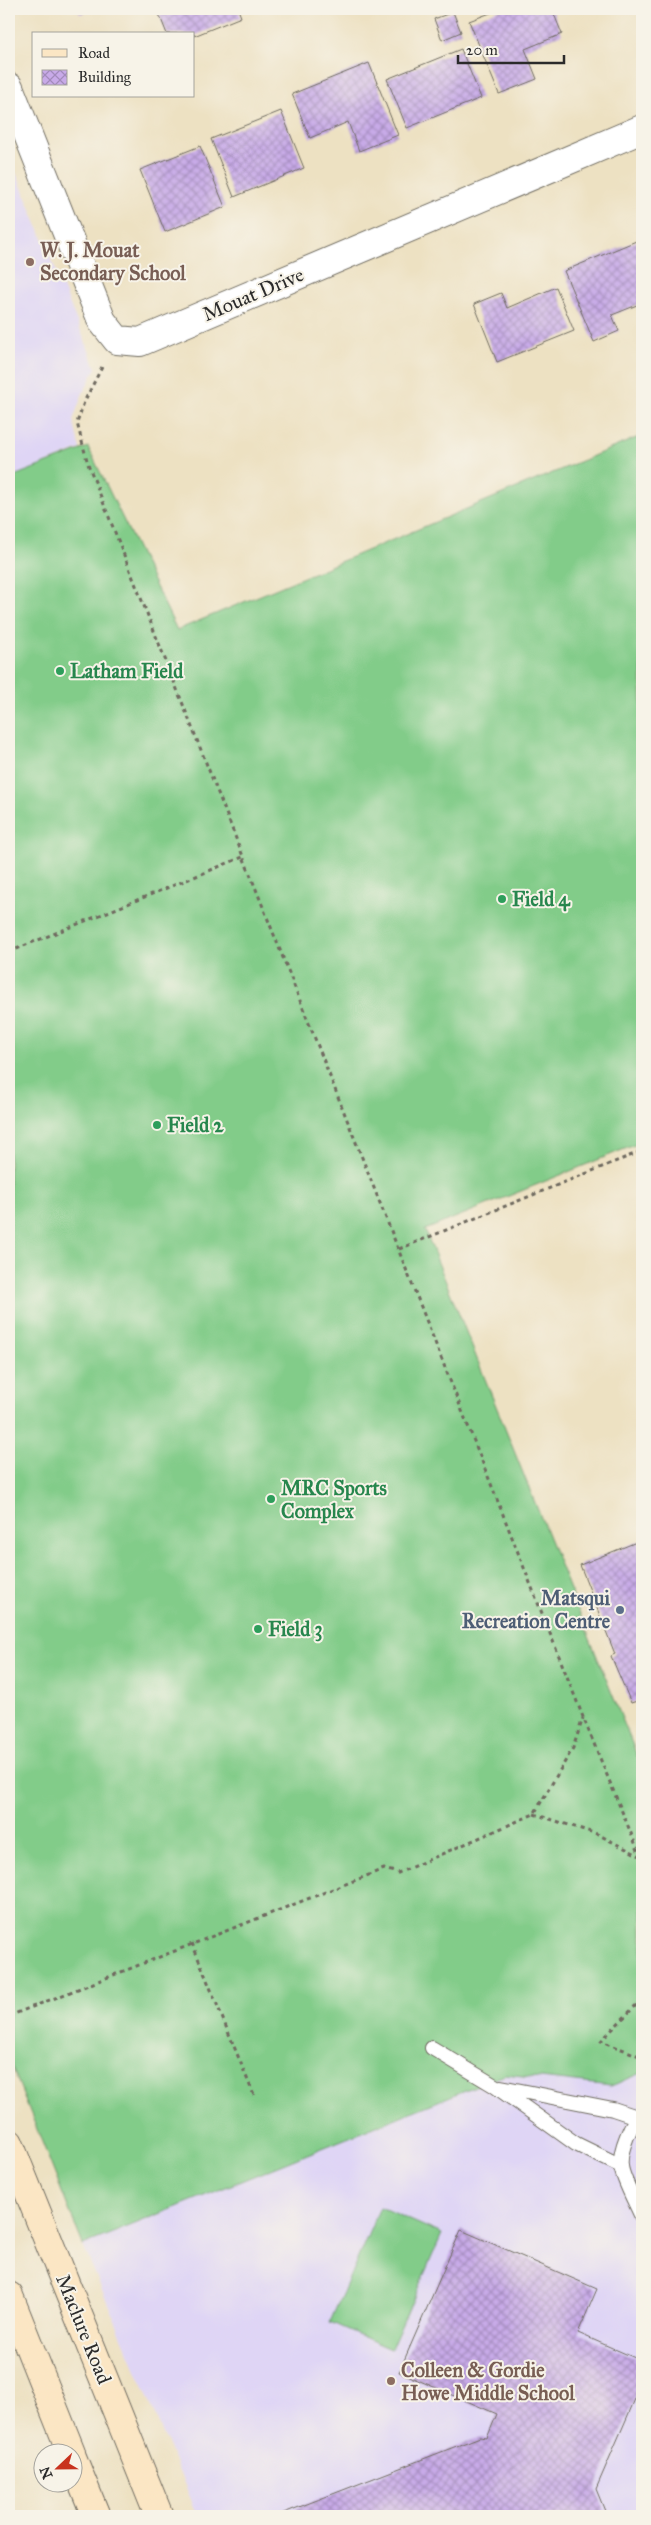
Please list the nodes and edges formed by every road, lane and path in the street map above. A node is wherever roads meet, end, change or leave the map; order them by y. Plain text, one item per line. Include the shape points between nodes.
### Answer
1 (9, 87) edge
2 (642, 129) edge
3 (117, 340) junction
4 (243, 857) junction
5 (9, 952) edge
6 (642, 1151) edge
7 (399, 1249) junction
8 (583, 1717) junction
9 (534, 1814) junction
10 (642, 1858) edge
11 (192, 1943) junction
12 (642, 2000) edge
13 (9, 2016) edge
14 (432, 2048) dead end
15 (642, 2057) edge
16 (496, 2086) junction
17 (255, 2098) dead end
18 (640, 2115) edge
19 (9, 2143) edge
20 (621, 2166) junction
21 (642, 2217) edge
22 (9, 2296) edge
23 (67, 2442) edge
24 (82, 2482) edge
25 (96, 2516) edge
26 (159, 2516) edge

1 - 3 street via 102,322
2 - 3 street, Mouat Drive via 140,342
3 - 4 path via 76,423 88,464
4 - 5 path
4 - 7 path
6 - 7 path
7 - 8 path
8 - 9 path via 573,1748
8 - 10 path
9 - 10 path via 597,1834
9 - 11 path via 398,1873 384,1869
11 - 13 path
11 - 17 path
12 - 15 path via 601,2041
14 - 16 lane
16 - 18 lane
16 - 20 lane via 576,2144
18 - 20 lane via 626,2138
19 - 26 main road, Maclure Road
20 - 21 lane
22 - 23 main road
24 - 25 main road

